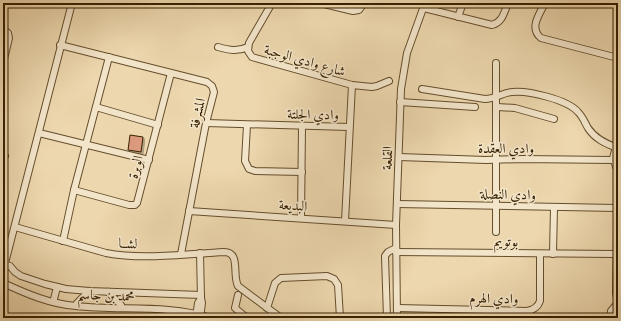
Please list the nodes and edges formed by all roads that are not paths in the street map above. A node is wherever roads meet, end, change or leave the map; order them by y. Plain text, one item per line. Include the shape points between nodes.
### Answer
1 (72, 3) edge
2 (272, 3) edge
3 (320, 3) edge
4 (364, 3) edge
5 (463, 3) edge
6 (508, 3) edge
7 (544, 3) edge
8 (424, 5) edge
9 (458, 17) junction
10 (3, 29) edge
11 (60, 45) junction
12 (218, 47) dead end
13 (248, 47) junction
14 (109, 57) junction
15 (618, 58) edge
16 (3, 63) edge
17 (496, 63) dead end
18 (171, 73) junction
19 (389, 81) dead end
20 (352, 85) junction
21 (422, 89) dead end
22 (497, 97) junction
23 (400, 102) junction
24 (475, 106) dead end
25 (96, 107) junction
26 (497, 107) junction
27 (554, 119) dead end
28 (206, 123) junction
29 (158, 125) junction
30 (247, 125) junction
31 (302, 126) junction
32 (349, 127) junction
33 (39, 133) junction
34 (618, 139) edge
35 (86, 145) junction
36 (617, 148) edge
37 (399, 157) junction
38 (149, 160) junction
39 (497, 160) junction
40 (613, 160) junction
41 (302, 172) junction
42 (618, 184) edge
43 (74, 190) junction
44 (397, 204) junction
45 (496, 206) junction
46 (554, 207) junction
47 (617, 208) edge
48 (189, 211) junction
49 (301, 218) junction
50 (345, 221) junction
51 (396, 225) junction
52 (15, 227) junction
53 (496, 232) dead end
54 (63, 241) junction
55 (396, 250) junction
56 (200, 253) junction
57 (181, 254) junction
58 (540, 254) junction
59 (553, 254) junction
60 (616, 254) junction
61 (4, 266) edge
62 (3, 277) edge
63 (3, 283) edge
64 (3, 286) edge
65 (57, 287) junction
66 (14, 288) junction
67 (89, 291) junction
68 (108, 292) junction
69 (238, 295) dead end
70 (201, 296) junction
71 (54, 299) junction
72 (618, 302) edge
73 (77, 303) junction
74 (121, 305) junction
75 (267, 308) junction
76 (397, 308) junction
77 (180, 310) junction
78 (495, 310) junction
79 (198, 317) edge
80 (244, 317) edge
81 (211, 318) edge
82 (281, 318) edge
83 (340, 318) edge
84 (387, 318) edge
85 (397, 318) edge
86 (496, 318) edge
87 (610, 318) edge

1 - 11 street
2 - 13 street, شارع وادي الوجبة
3 - 4 street via 352,11 359,10
5 - 9 street
6 - 9 street via 501,20 495,24
7 - 15 street via 535,26 541,38
8 - 9 street
8 - 23 street, القلعة via 407,53
10 - 16 street via 9,38
11 - 14 street, المشرفة
11 - 33 street
12 - 13 street via 234,51
13 - 20 street, شارع وادي الوجبة via 250,54 256,59
14 - 18 street, المشرفة
14 - 25 street
17 - 22 street
18 - 28 street, المشرفة via 207,82 212,86 214,92
18 - 29 street, الوبرة
19 - 20 street, شارع وادي الوجبة via 377,86
20 - 32 street
21 - 22 street via 485,99
22 - 26 street
22 - 36 street via 524,92 564,102 579,113 596,138
23 - 24 street
23 - 37 street, القلعة
25 - 29 street
25 - 35 street
26 - 27 street via 515,108
26 - 39 street
28 - 30 street, وادي الجلتة
28 - 48 street, المشرفة
29 - 38 street, الوبرة
30 - 31 street, وادي الجلتة
30 - 41 street via 245,161 249,169
31 - 32 street, وادي الجلتة
31 - 41 street
32 - 50 street, وادي الجلتة
33 - 35 street
33 - 52 street
34 - 36 street
35 - 38 street
35 - 43 street
36 - 40 street
37 - 39 street, وادي العقدة
37 - 44 street, القلعة
38 - 43 street, الوبرة via 139,200 135,205
39 - 40 street, وادي العقدة
39 - 45 street
40 - 42 street via 618,172
41 - 49 street
42 - 47 street
43 - 54 street
44 - 45 street, وادي النصلة
44 - 51 street, القلعة
45 - 46 street, وادي النصلة
45 - 53 street
46 - 47 street, وادي النصلة
46 - 59 street
47 - 60 street
48 - 49 street, البديعة
48 - 57 street, المشرفة
49 - 50 street, البديعة
50 - 51 street, البديعة
51 - 55 street, القلعة
52 - 54 street, لشــا
52 - 61 street
54 - 57 street, لشــا via 121,255
55 - 58 street, بوتويم
55 - 76 street, القلعة
55 - 84 street via 388,252 385,256
56 - 57 street, لشــا
56 - 70 street
56 - 75 street, لشــا via 227,252 232,255 238,286
58 - 59 street, بوتويم
58 - 78 street, وادي الهرم via 540,298 537,306 530,310
59 - 60 street, بوتويم
60 - 72 street
61 - 62 street
61 - 65 street via 10,266 21,276
63 - 66 street, محمد بن جاسم
64 - 79 street, محمد بن جاسم via 32,298 62,306 167,312
65 - 67 street
65 - 71 street
66 - 71 street via 23,288
66 - 77 street, محمد بن جاسم via 42,299 70,305
67 - 68 street
67 - 73 street
68 - 70 street
68 - 74 street
69 - 80 street via 235,308
70 - 79 street
71 - 73 street
72 - 87 street
73 - 74 street
74 - 77 street via 171,306
75 - 82 street
75 - 83 street via 275,283 281,278 327,276 334,279 338,285
76 - 78 street, وادي الهرم
76 - 85 street, القلعة
77 - 79 street, محمد بن جاسم
78 - 86 street
79 - 81 street, محمد بن جاسم

